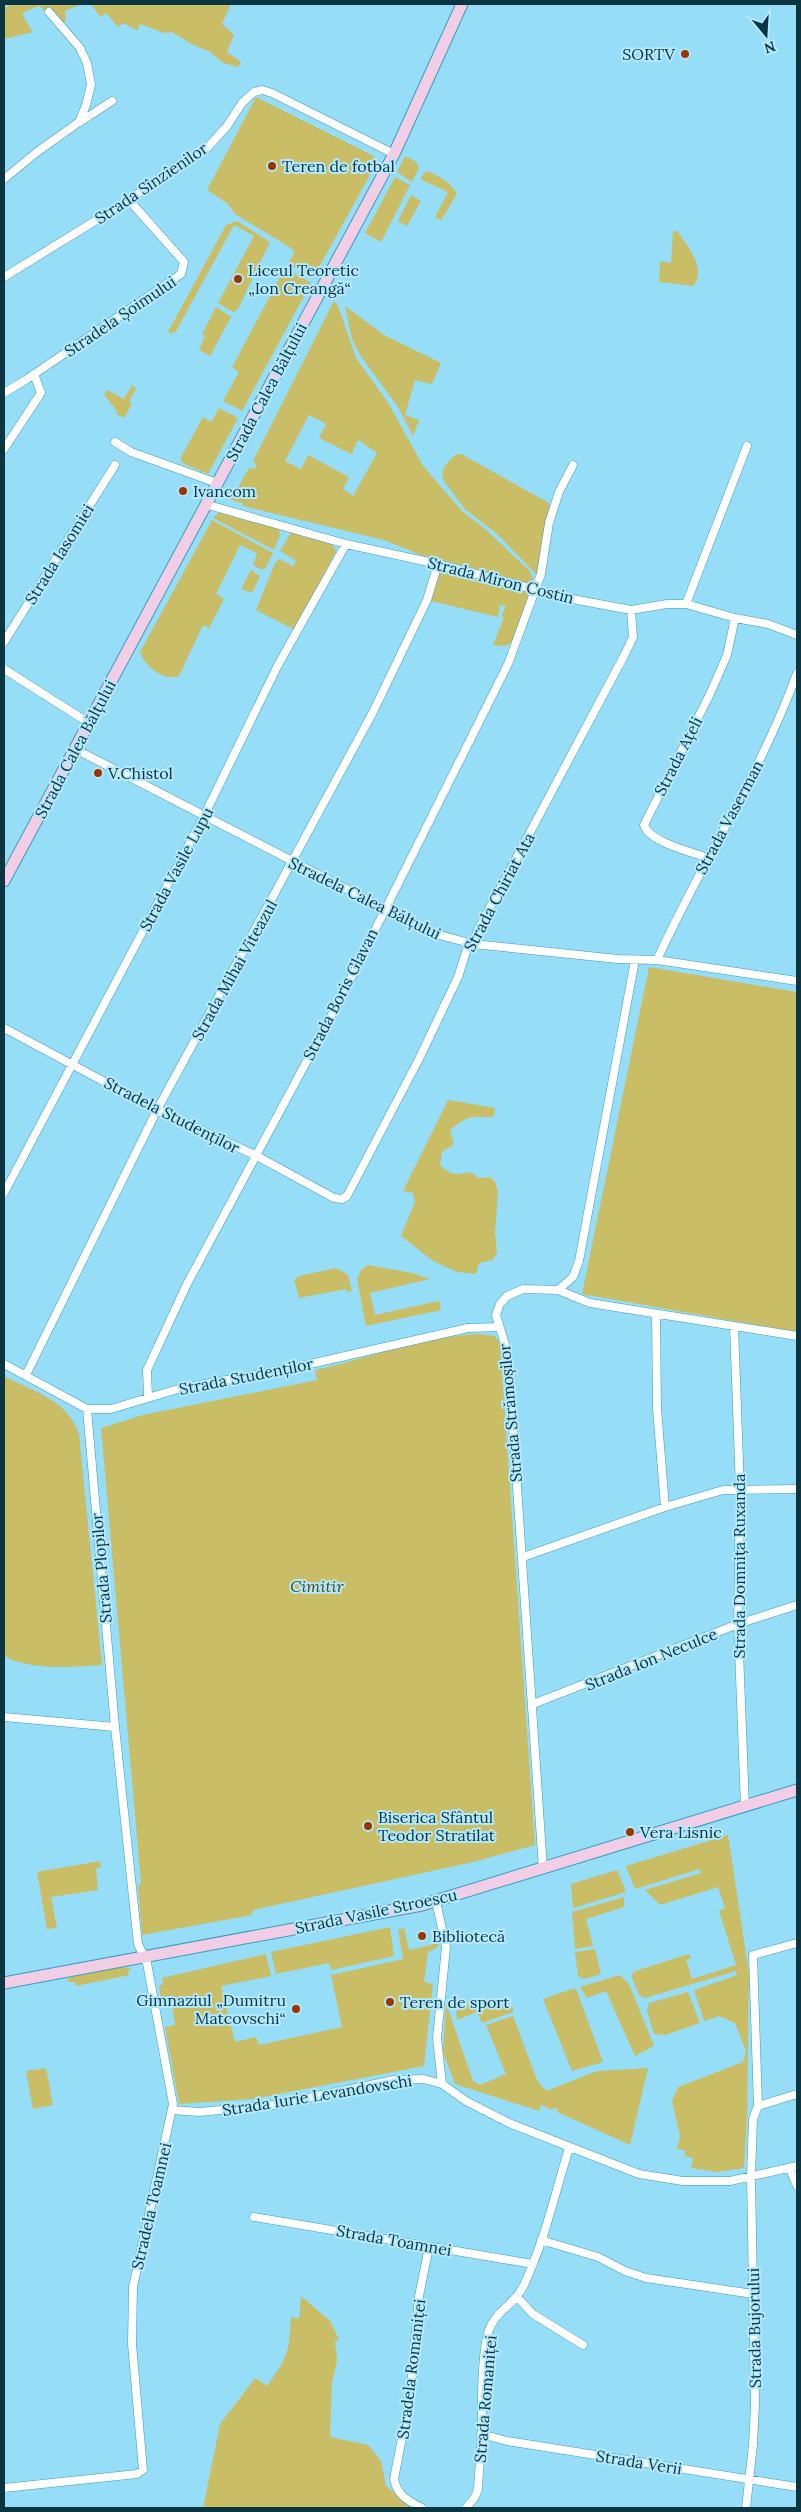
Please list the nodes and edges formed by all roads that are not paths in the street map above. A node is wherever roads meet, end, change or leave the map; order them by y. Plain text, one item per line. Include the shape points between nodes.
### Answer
1 (462, 4) edge
2 (48, 12) dead end
3 (112, 101) dead end
4 (79, 122) junction
5 (394, 154) junction
6 (4, 179) edge
7 (129, 200) junction
8 (4, 277) edge
9 (34, 374) junction
10 (4, 393) edge
11 (115, 442) dead end
12 (747, 446) dead end
13 (4, 449) edge
14 (115, 465) dead end
15 (573, 465) dead end
16 (217, 483) junction
17 (205, 504) junction
18 (346, 544) junction
19 (438, 564) junction
20 (536, 589) junction
21 (686, 604) junction
22 (631, 610) junction
23 (734, 618) junction
24 (797, 635) edge
25 (4, 642) edge
26 (4, 669) edge
27 (797, 672) edge
28 (89, 723) junction
29 (75, 749) junction
30 (204, 816) junction
31 (708, 858) junction
32 (292, 863) junction
33 (4, 881) edge
34 (384, 910) junction
35 (473, 944) junction
36 (635, 960) junction
37 (657, 960) junction
38 (797, 981) edge
39 (4, 1028) edge
40 (74, 1064) junction
41 (157, 1110) junction
42 (255, 1156) junction
43 (4, 1193) edge
44 (342, 1199) joint
45 (558, 1290) junction
46 (656, 1314) junction
47 (734, 1326) junction
48 (499, 1327) junction
49 (797, 1336) edge
50 (4, 1364) edge
51 (26, 1375) junction
52 (148, 1397) junction
53 (87, 1409) junction
54 (740, 1489) junction
55 (797, 1489) edge
56 (666, 1507) junction
57 (523, 1557) junction
58 (797, 1604) edge
59 (738, 1624) junction
60 (533, 1704) junction
61 (4, 1717) edge
62 (115, 1727) junction
63 (797, 1790) edge
64 (745, 1807) junction
65 (543, 1869) junction
66 (436, 1901) junction
67 (797, 1943) edge
68 (144, 1955) junction
69 (4, 1983) edge
70 (442, 2084) junction
71 (797, 2094) edge
72 (758, 2106) junction
73 (172, 2110) junction
74 (569, 2148) junction
75 (794, 2168) edge
76 (751, 2176) junction
77 (797, 2186) edge
78 (254, 2217) dead end
79 (541, 2240) junction
80 (429, 2247) junction
81 (533, 2264) junction
82 (753, 2294) junction
83 (517, 2297) junction
84 (583, 2345) dead end
85 (482, 2434) junction
86 (750, 2479) junction
87 (797, 2486) edge
88 (4, 2488) edge
89 (422, 2508) edge
90 (466, 2508) edge
91 (746, 2508) edge

1 - 5 main road, Strada Calea Bălțului
2 - 4 street via 80,48 87,64 91,85
3 - 4 street
4 - 6 street
5 - 7 street, Strada Sînzîenilor via 262,90 248,96 208,147
5 - 16 main road, Strada Calea Bălțului
7 - 8 street, Strada Sînzîenilor
7 - 9 street, Stradela Șoimului via 180,256 184,262 181,274
9 - 10 street, Stradela Șoimului
9 - 13 street via 41,393
11 - 16 street via 140,455
12 - 21 street
14 - 25 street, Strada Iasomiei
15 - 20 street, Strada Boris Glavan via 559,492 549,523 544,564
16 - 17 main road, Strada Calea Bălțului
17 - 18 street, Strada Miron Costin
17 - 28 main road, Strada Calea Bălțului
18 - 19 street, Strada Miron Costin
18 - 30 street, Strada Vasile Lupu via 278,665
19 - 20 street, Strada Miron Costin
19 - 32 street, Strada Mihai Viteazul via 427,600 372,714
20 - 22 street, Strada Miron Costin
20 - 34 street, Strada Boris Glavan via 508,664
21 - 22 street, Strada Miron Costin
21 - 23 street, Strada Miron Costin
22 - 35 street, Strada Chiriat Ata via 633,637 625,654
23 - 24 street, Strada Miron Costin via 768,624
23 - 31 street, Strada Ațeli via 727,655 644,825 659,840
26 - 28 street
27 - 31 street, Strada Vaserman via 775,727
28 - 29 main road, Strada Calea Bălțului
29 - 30 street, Stradela Calea Bălțului
29 - 33 main road, Strada Calea Bălțului
30 - 32 street, Stradela Calea Bălțului
30 - 40 street, Strada Vasile Lupu
31 - 37 street, Strada Vaserman
32 - 34 street, Stradela Calea Bălțului
32 - 41 street, Strada Mihai Viteazul
34 - 35 street, Stradela Calea Bălțului via 432,933
34 - 42 street, Strada Boris Glavan via 344,992
35 - 36 street, Stradela Calea Bălțului
35 - 44 street, Strada Chiriat Ata via 467,949 458,977 352,1191
36 - 37 street, Stradela Calea Bălțului
36 - 45 street via 579,1262 573,1277
37 - 38 street, Stradela Calea Bălțului
39 - 40 street, Stradela Studenților
40 - 41 street, Stradela Studenților
40 - 43 street, Strada Vasile Lupu
41 - 42 street, Stradela Studenților
41 - 51 street, Strada Mihai Viteazul
42 - 44 street, Stradela Studenților via 334,1198
42 - 52 street, Strada Boris Glavan via 187,1284 147,1370
45 - 46 street via 590,1303
45 - 48 street, Strada Strămoșilor via 524,1289 514,1292 500,1304 496,1315
46 - 47 street
46 - 56 street via 656,1410
47 - 49 street
47 - 54 street, Strada Domnița Ruxanda
48 - 52 street, Strada Studenților via 468,1328
48 - 57 street, Strada Strămoșilor via 507,1345
50 - 51 street, Strada Studenților
51 - 53 street, Strada Studenților
52 - 53 street, Strada Studenților via 111,1409
53 - 62 street, Strada Plopilor
54 - 55 street
54 - 56 street via 716,1492
54 - 59 street, Strada Domnița Ruxanda
56 - 57 street
57 - 60 street, Strada Strămoșilor
58 - 59 street, Strada Ion Neculce
59 - 60 street, Strada Ion Neculce
59 - 64 street, Strada Domnița Ruxanda
60 - 65 street, Strada Strămoșilor
61 - 62 street
62 - 68 street, Strada Plopilor via 138,1944
63 - 64 main road, Strada Vasile Stroescu
64 - 65 main road, Strada Vasile Stroescu
65 - 66 main road, Strada Vasile Stroescu
66 - 68 main road, Strada Vasile Stroescu
66 - 70 street via 446,1947 437,2038
67 - 72 street, Strada Bujorului via 752,1955
68 - 69 main road, Strada Vasile Stroescu
68 - 73 street, Stradela Toamnei via 148,1963
70 - 73 street, Strada Iurie Levandovschi via 424,2078 394,2080 274,2105 199,2112
70 - 74 street, Strada Iurie Levandovschi via 466,2101 509,2123
71 - 72 street
72 - 76 street, Strada Bujorului via 753,2119
73 - 88 street, Stradela Toamnei via 133,2287 132,2353 143,2468 138,2474
74 - 76 street, Strada Iurie Levandovschi via 638,2174 661,2178 714,2182
74 - 79 street, Strada Romaniței
75 - 76 street, Strada Iurie Levandovschi
75 - 77 street
76 - 82 street, Strada Bujorului
78 - 80 street, Strada Toamnei
79 - 81 street, Strada Romaniței
79 - 82 street via 598,2257 646,2278
80 - 81 street, Strada Toamnei
80 - 89 street, Stradela Romaniței via 419,2296 410,2397 394,2479 402,2496
81 - 83 street, Strada Romaniței
82 - 86 street, Strada Bujorului via 755,2404
83 - 84 street via 533,2314
83 - 85 street, Strada Romaniței via 492,2321 487,2336
85 - 86 street, Strada Verii via 507,2441
85 - 90 street, Strada Romaniței via 478,2489
86 - 87 street, Strada Verii
86 - 91 street, Strada Bujorului

